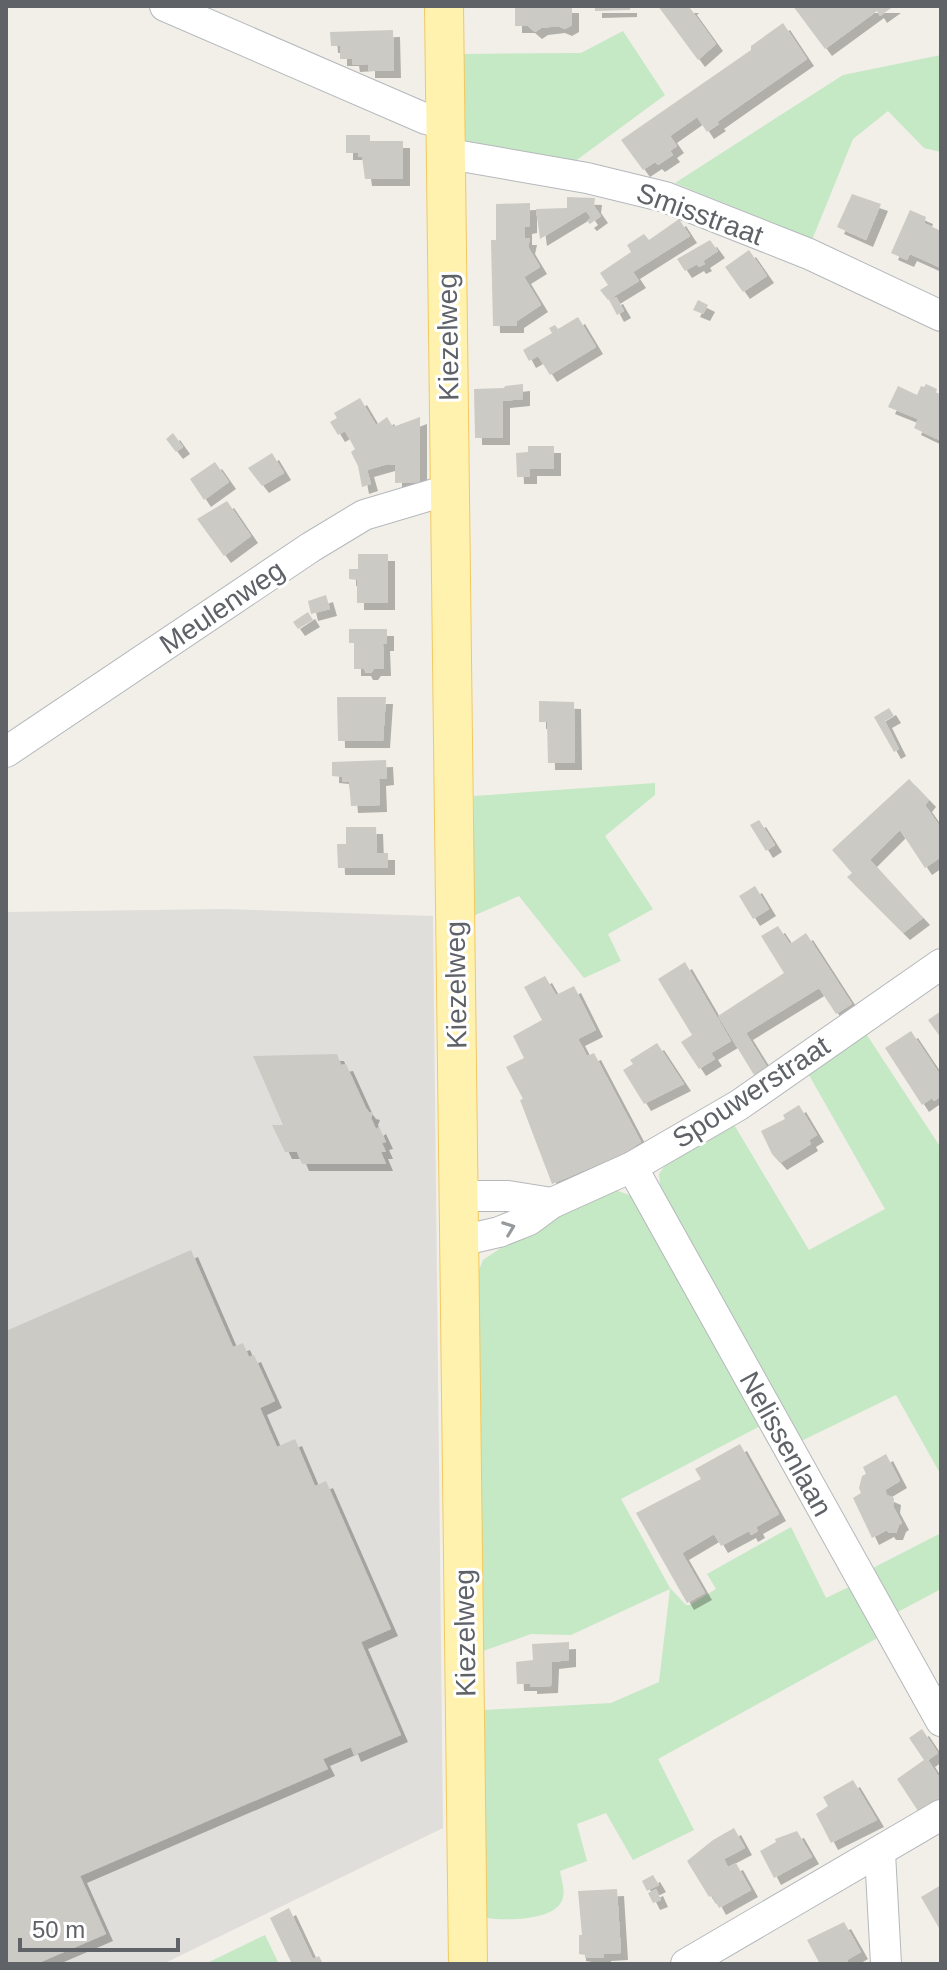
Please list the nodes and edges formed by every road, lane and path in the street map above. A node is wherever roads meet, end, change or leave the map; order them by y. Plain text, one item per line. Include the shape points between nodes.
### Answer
1 (165, 6) edge
2 (444, 6) edge
3 (446, 140) junction
4 (941, 316) edge
5 (451, 489) junction
6 (6, 752) edge
7 (941, 964) edge
8 (632, 1167) junction
9 (460, 1196) junction
10 (552, 1203) junction
11 (460, 1241) junction
12 (941, 1721) edge
13 (941, 1815) edge
14 (880, 1853) junction
15 (468, 1964) edge
16 (686, 1964) edge
17 (886, 1964) edge

1 - 3 street, Smisstraat via 426,119
2 - 3 main road, Kiezelweg
3 - 4 street, Smisstraat via 461,156 665,197 809,254
3 - 5 main road, Kiezelweg
5 - 6 street, Meulenweg via 364,515
5 - 9 main road, Kiezelweg
7 - 8 street, Spouwerstraat via 739,1105
8 - 10 street, Spouwerstraat
8 - 12 street, Nelissenlaan
9 - 10 street
9 - 11 main road, Kiezelweg
11 -> 10 street, Spouwerstraat via 529,1220
11 - 15 main road, Kiezelweg
13 - 14 street
14 - 16 street
14 - 17 street

